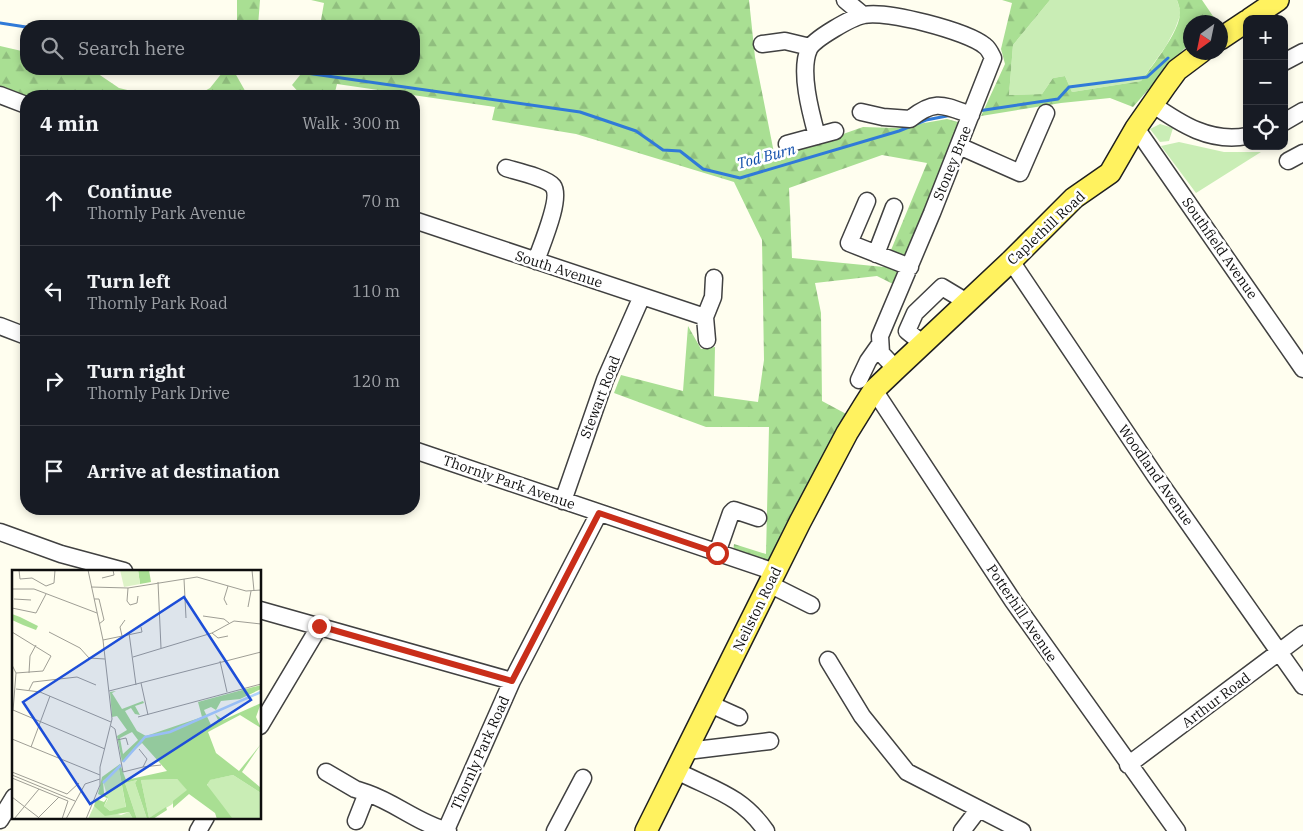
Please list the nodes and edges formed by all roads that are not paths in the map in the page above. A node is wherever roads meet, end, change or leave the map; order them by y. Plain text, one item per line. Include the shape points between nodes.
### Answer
1 (845, 0) edge
2 (1278, 0) edge
3 (863, 14) junction
4 (1256, 15) edge
5 (1243, 24) edge
6 (1228, 34) edge
7 (762, 44) dead end
8 (810, 47) junction
9 (1303, 52) edge
10 (1190, 60) edge
11 (1288, 60) edge
12 (0, 95) edge
13 (20, 103) edge
14 (1152, 104) junction
15 (1303, 111) edge
16 (861, 112) dead end
17 (1046, 114) dead end
18 (971, 115) junction
19 (1288, 120) edge
20 (1136, 128) junction
21 (835, 131) dead end
22 (817, 136) junction
23 (1243, 136) edge
24 (787, 144) dead end
25 (959, 146) junction
26 (1303, 152) edge
27 (1288, 161) dead end
28 (506, 168) dead end
29 (867, 201) dead end
30 (894, 207) dead end
31 (420, 222) edge
32 (876, 254) junction
33 (536, 261) junction
34 (1011, 261) junction
35 (910, 267) junction
36 (714, 278) dead end
37 (642, 296) junction
38 (967, 302) junction
39 (705, 317) junction
40 (0, 326) edge
41 (20, 334) edge
42 (707, 340) dead end
43 (880, 344) junction
44 (922, 344) junction
45 (896, 369) junction
46 (1303, 369) edge
47 (867, 385) junction
48 (420, 452) edge
49 (563, 500) junction
50 (599, 513) junction
51 (758, 518) dead end
52 (0, 532) edge
53 (717, 553) junction
54 (120, 570) edge
55 (772, 578) junction
56 (811, 605) dead end
57 (261, 610) edge
58 (319, 626) junction
59 (1303, 634) edge
60 (1280, 651) junction
61 (828, 660) dead end
62 (512, 681) junction
63 (1303, 686) edge
64 (710, 704) junction
65 (739, 718) dead end
66 (261, 724) edge
67 (770, 741) dead end
68 (687, 751) junction
69 (1128, 766) junction
70 (677, 771) junction
71 (326, 772) dead end
72 (583, 778) dead end
73 (367, 792) junction
74 (12, 800) edge
75 (978, 810) junction
76 (205, 818) edge
77 (0, 820) edge
78 (356, 821) dead end
79 (198, 831) edge
80 (447, 831) edge
81 (555, 831) edge
82 (646, 831) edge
83 (766, 831) edge
84 (962, 831) edge
85 (1022, 831) edge
86 (1177, 831) edge

1 - 3 street
2 - 4 main road
3 - 8 street via 826,34
3 - 18 street, Stoney Brae via 893,15 966,35 986,46 994,58
5 - 6 main road
7 - 8 street via 785,42
8 - 22 street via 805,61 809,106
9 - 11 street
10 - 14 main road, Caplethill Road via 1177,70
12 - 13 street
14 - 20 main road, Caplethill Road
14 - 23 street via 1187,127 1209,136
15 - 19 street
16 - 18 street via 910,119 924,108 939,104
17 - 25 street via 1020,173
18 - 25 street, Stoney Brae
20 - 34 main road, Caplethill Road via 1110,173 1074,198
20 - 46 street, Southfield Avenue
21 - 22 street
22 - 24 street
25 - 35 street, Stoney Brae
26 - 27 street
28 - 33 street via 544,180 556,192 554,208
29 - 32 street via 849,243
30 - 32 street
31 - 33 street, South Avenue
32 - 35 street
33 - 37 street, South Avenue
34 - 38 main road, Caplethill Road
34 - 60 street, Woodland Avenue via 1156,477
35 - 43 street, Stoney Brae via 880,336
36 - 39 street via 713,297
37 - 39 street, South Avenue
37 - 49 street, Stewart Road via 605,380
38 - 44 main road, Caplethill Road
38 - 44 street via 942,287 915,313 907,331
39 - 42 street
40 - 41 street
43 - 45 street via 881,353
43 - 47 street, Stoney Brae via 868,361
44 - 45 main road, Caplethill Road
45 - 47 main road, Caplethill Road
47 - 55 main road, Neilston Road via 847,433
47 - 69 street, Potterhill Avenue
48 - 49 street, Thornly Park Avenue
49 - 50 street, Thornly Park Avenue
50 - 53 street, Thornly Park Avenue
50 - 62 street, Thornly Park Road
51 - 53 street via 734,510
52 - 54 street via 61,554
53 - 55 street, Thornly Park Avenue
55 - 56 street, Thornly Park Avenue
55 - 64 main road, Neilston Road
57 - 58 street
58 - 62 street
58 - 66 street
59 - 60 street, Arthur Road
60 - 63 street, Woodland Avenue
60 - 69 street, Arthur Road
61 - 75 street via 862,716 907,772
62 - 80 street, Thornly Park Road
64 - 65 street
64 - 68 main road, Neilston Road
67 - 68 street
68 - 70 main road, Neilston Road
69 - 86 street, Potterhill Avenue
70 - 82 main road, Neilston Road
70 - 83 street via 737,801 753,813
71 - 73 street via 355,789
72 - 81 street
73 - 78 street
73 - 80 street via 422,822
74 - 77 street
75 - 84 street
75 - 85 street
76 - 79 street

